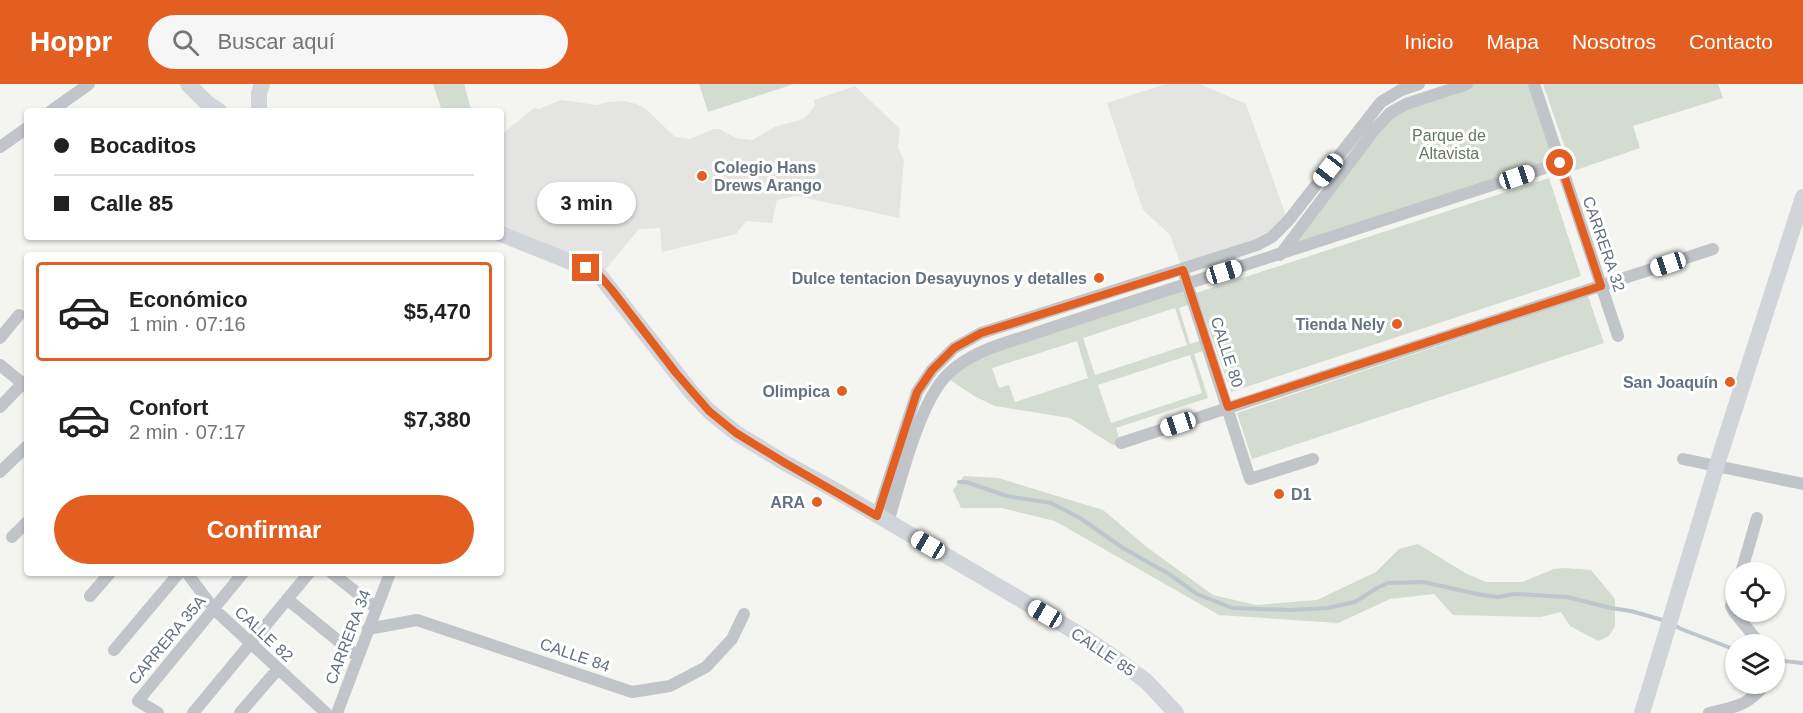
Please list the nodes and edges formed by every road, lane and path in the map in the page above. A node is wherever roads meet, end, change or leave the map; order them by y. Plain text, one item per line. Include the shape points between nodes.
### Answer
1 (89, 84) edge
2 (188, 84) edge
3 (262, 84) edge
4 (1419, 84) edge
5 (1467, 84) edge
6 (1534, 84) edge
7 (55, 108) edge
8 (215, 108) edge
9 (259, 108) edge
10 (24, 130) edge
11 (0, 147) edge
12 (1560, 163) junction
13 (1803, 196) edge
14 (504, 235) edge
15 (1713, 249) dead end
16 (1280, 255) junction
17 (1183, 270) junction
18 (1187, 284) junction
19 (1601, 286) junction
20 (19, 315) dead end
21 (1618, 336) dead end
22 (0, 338) edge
23 (0, 365) edge
24 (24, 384) edge
25 (24, 386) edge
26 (0, 407) edge
27 (1228, 407) junction
28 (1121, 442) dead end
29 (24, 449) edge
30 (1313, 459) dead end
31 (1683, 459) dead end
32 (1716, 466) junction
33 (0, 472) edge
34 (1803, 484) edge
35 (1757, 518) dead end
36 (883, 519) junction
37 (24, 525) edge
38 (12, 537) dead end
39 (1744, 562) edge
40 (107, 576) edge
41 (176, 576) edge
42 (189, 576) edge
43 (241, 576) edge
44 (306, 576) edge
45 (336, 576) edge
46 (389, 576) edge
47 (90, 596) dead end
48 (287, 599) junction
49 (376, 608) junction
50 (214, 609) junction
51 (744, 614) dead end
52 (1742, 622) edge
53 (368, 629) junction
54 (1752, 634) edge
55 (251, 644) junction
56 (114, 650) dead end
57 (358, 657) junction
58 (278, 669) junction
59 (1757, 694) edge
60 (246, 711) edge
61 (323, 712) edge
62 (1644, 712) edge
63 (158, 713) edge
64 (194, 713) edge
65 (337, 713) edge
66 (1176, 713) edge
67 (1709, 713) edge

1 - 7 street
2 - 8 main road
3 - 9 main road
4 - 17 street via 1381,102 1272,237
5 - 16 street via 1390,113
6 - 12 street, CARRERA 32
10 - 11 street
12 - 16 street
12 - 19 street, CARRERA 32
13 - 32 main road
14 - 36 main road, CALLE 85 via 600,276 709,411 736,433
15 - 19 street
16 - 18 street
17 - 18 street, CALLE 80
17 - 36 street via 981,333 954,348 917,392
18 - 27 street, CALLE 80
18 - 36 street via 965,360 946,376 931,399
19 - 21 street, CARRERA 32
19 - 27 street
20 - 22 street
23 - 24 street
25 - 26 street
27 - 28 street
27 - 30 street, CALLE 80 via 1250,479
29 - 33 street
31 - 32 street
32 - 34 street
32 - 62 main road
35 - 39 street
36 - 66 main road, CALLE 85 via 1084,637 1147,682
37 - 38 street
40 - 47 street
41 - 56 street
42 - 50 street, CALLE 82
43 - 50 street, CARRERA 35A
44 - 48 street
45 - 49 street
46 - 49 street, CARRERA 34
48 - 55 street
48 - 57 street
49 - 53 street, CARRERA 34
50 - 55 street, CALLE 82
50 - 63 street, CARRERA 35A via 138,701
51 - 53 street, CALLE 84 via 732,639 706,667 670,686 632,692 417,620
52 - 54 street
53 - 57 street, CARRERA 34
55 - 58 street, CALLE 82
55 - 64 street
57 - 65 street, CARRERA 34
58 - 60 street
58 - 61 street, CALLE 82
59 - 67 street via 1739,706

